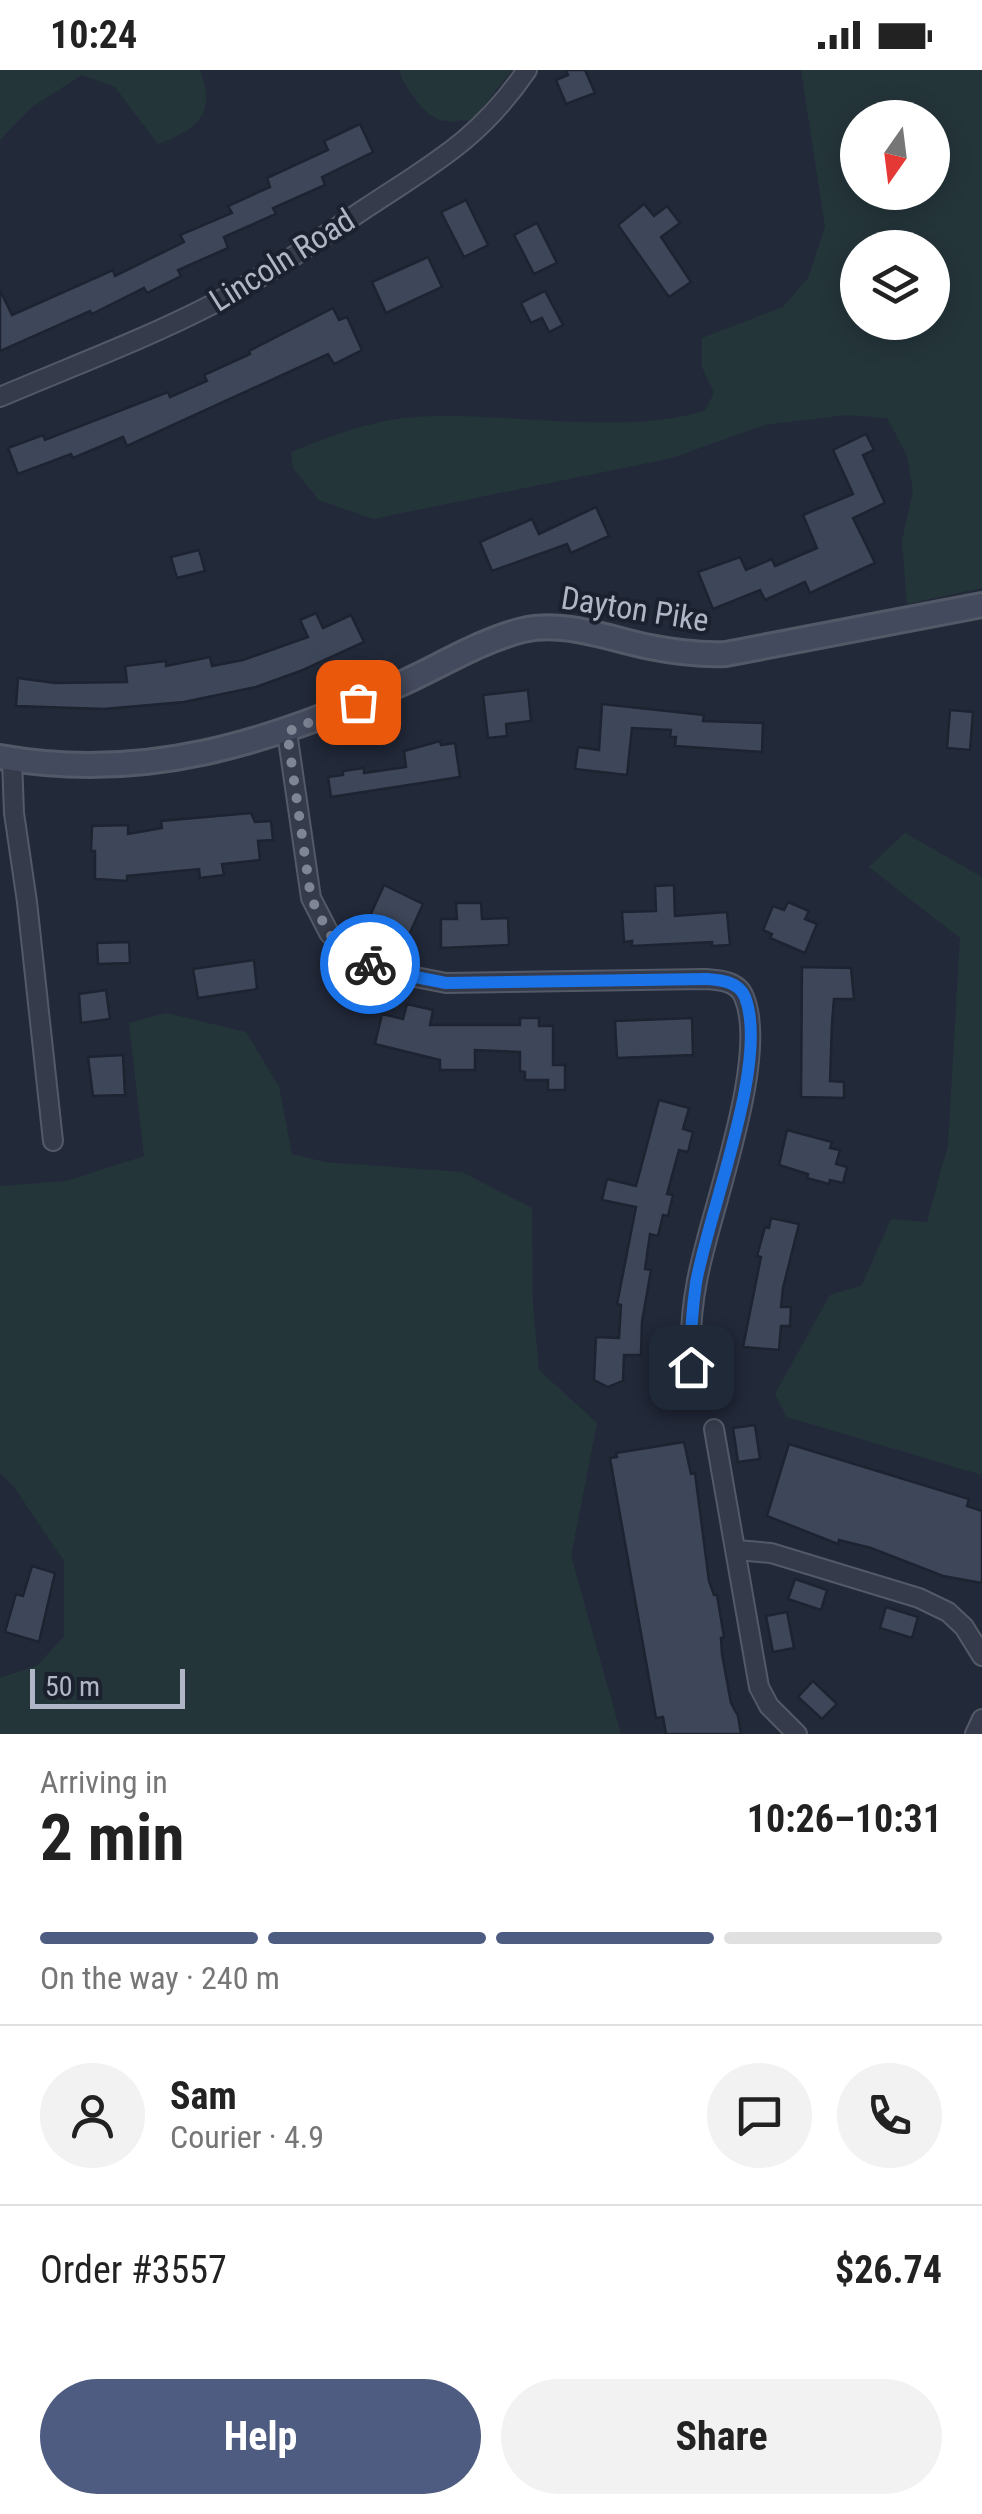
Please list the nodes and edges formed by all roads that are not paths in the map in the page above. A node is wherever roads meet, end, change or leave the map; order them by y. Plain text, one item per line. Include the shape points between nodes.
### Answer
1 (527, 70) edge
2 (0, 397) edge
3 (982, 605) edge
4 (287, 732) junction
5 (6, 758) edge
6 (53, 1141) dead end
7 (693, 1388) dead end
8 (714, 1429) dead end
9 (737, 1550) junction
10 (982, 1656) edge
11 (982, 1719) edge
12 (797, 1734) edge
13 (975, 1734) edge

1 - 2 street, Lincoln Road via 465,143 268,273 185,318
3 - 4 street, Dayton Pike via 726,654 537,627 492,640
4 - 5 street, Dayton Pike via 134,764
4 - 7 street via 311,898 346,951 390,972 446,983 706,979 724,980 744,995 744,1086 697,1280
5 - 6 street
8 - 9 street
9 - 10 street via 920,1598 948,1612
9 - 12 street via 758,1687
11 - 13 street

